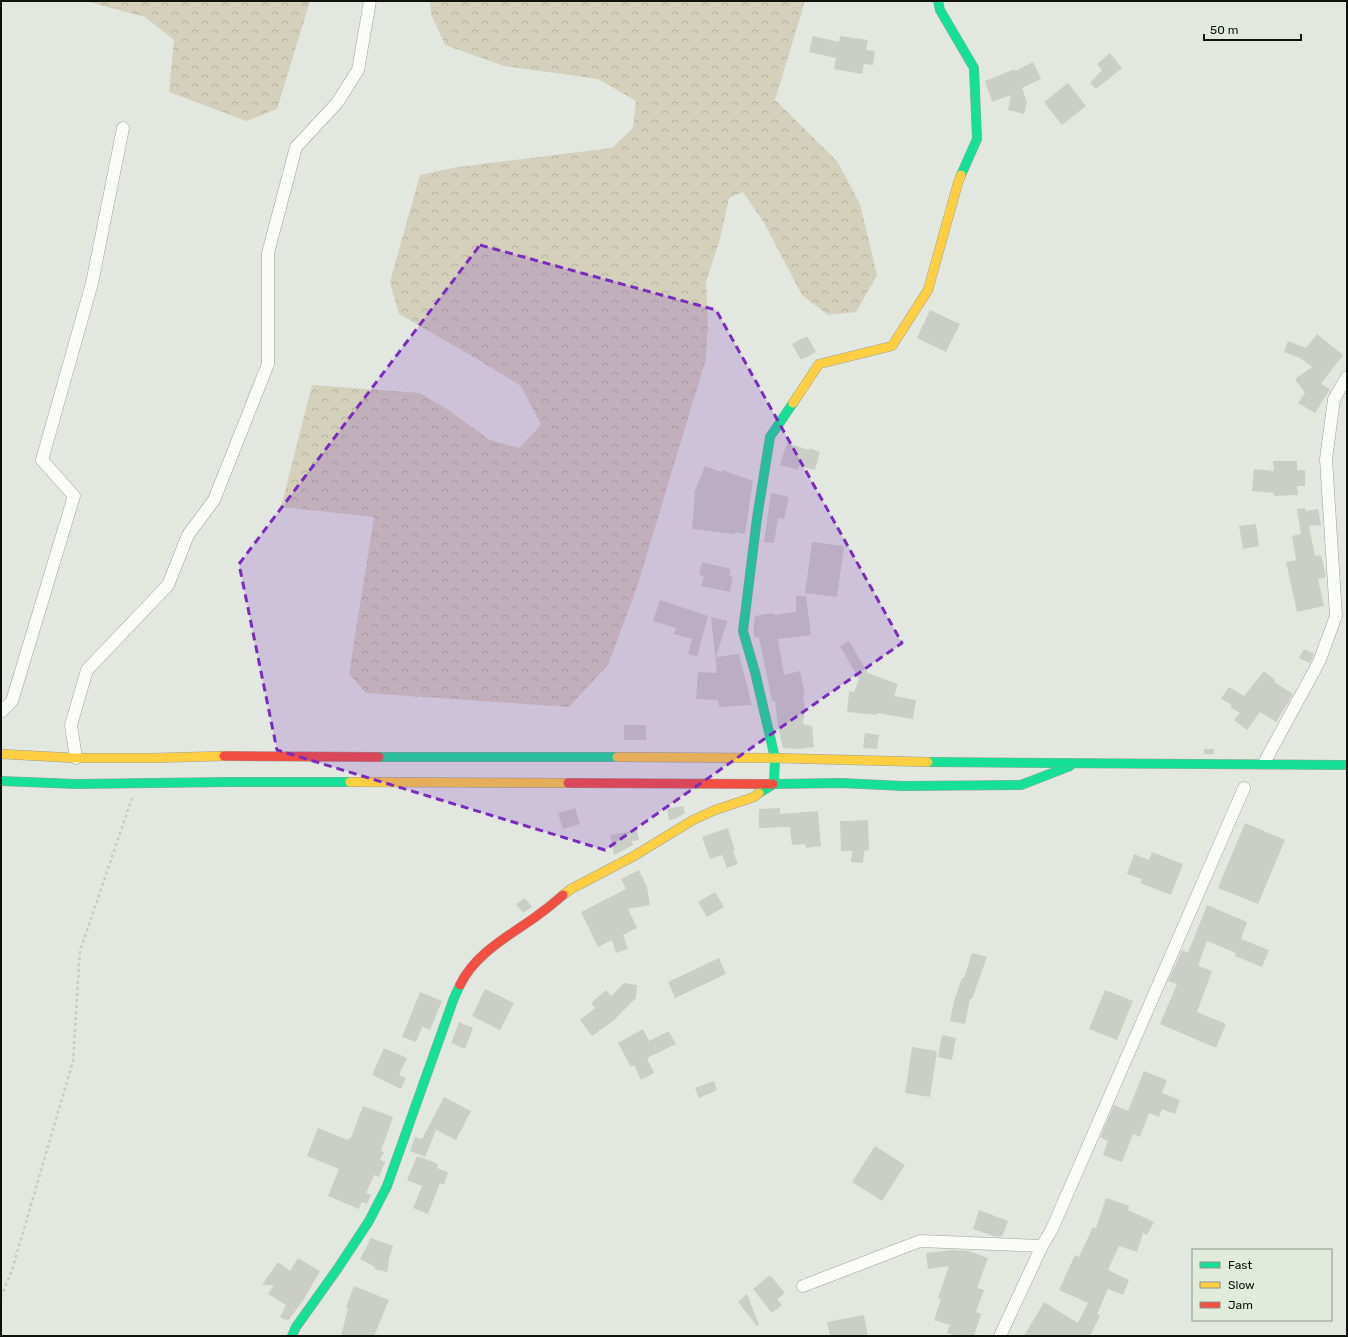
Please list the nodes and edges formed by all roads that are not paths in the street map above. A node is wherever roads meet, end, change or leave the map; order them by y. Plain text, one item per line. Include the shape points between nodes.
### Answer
1 (370, 1) edge
2 (938, 1) edge
3 (123, 128) dead end
4 (1347, 377) edge
5 (1, 712) edge
6 (1, 754) edge
7 (76, 758) junction
8 (775, 758) junction
9 (1080, 762) junction
10 (1264, 763) junction
11 (1347, 765) edge
12 (1, 781) edge
13 (774, 784) junction
14 (1244, 788) dead end
15 (1042, 1246) junction
16 (803, 1286) dead end
17 (292, 1336) edge
18 (1000, 1336) edge

1 - 7 street via 358,70 337,103 296,147 268,253 268,364 214,500 188,535 168,585 87,670 71,725
2 - 8 main road via 940,10 974,68 977,139 958,183 928,290 892,346 819,364 770,437 756,518 743,632
3 - 5 street via 92,283 42,460 74,496 12,700
4 - 10 street via 1334,399 1326,459 1336,616 1319,662
6 - 7 main road
7 - 8 main road
8 - 9 main road
8 - 13 main road
9 - 10 main road
9 - 13 main road via 1021,785
10 - 11 main road
12 - 13 main road via 76,784
13 - 17 main road via 754,797 693,820 634,856 571,889 491,947 479,959 464,978 454,998 387,1186 369,1221
14 - 15 street via 1052,1229
15 - 16 street via 920,1241
15 - 18 street

